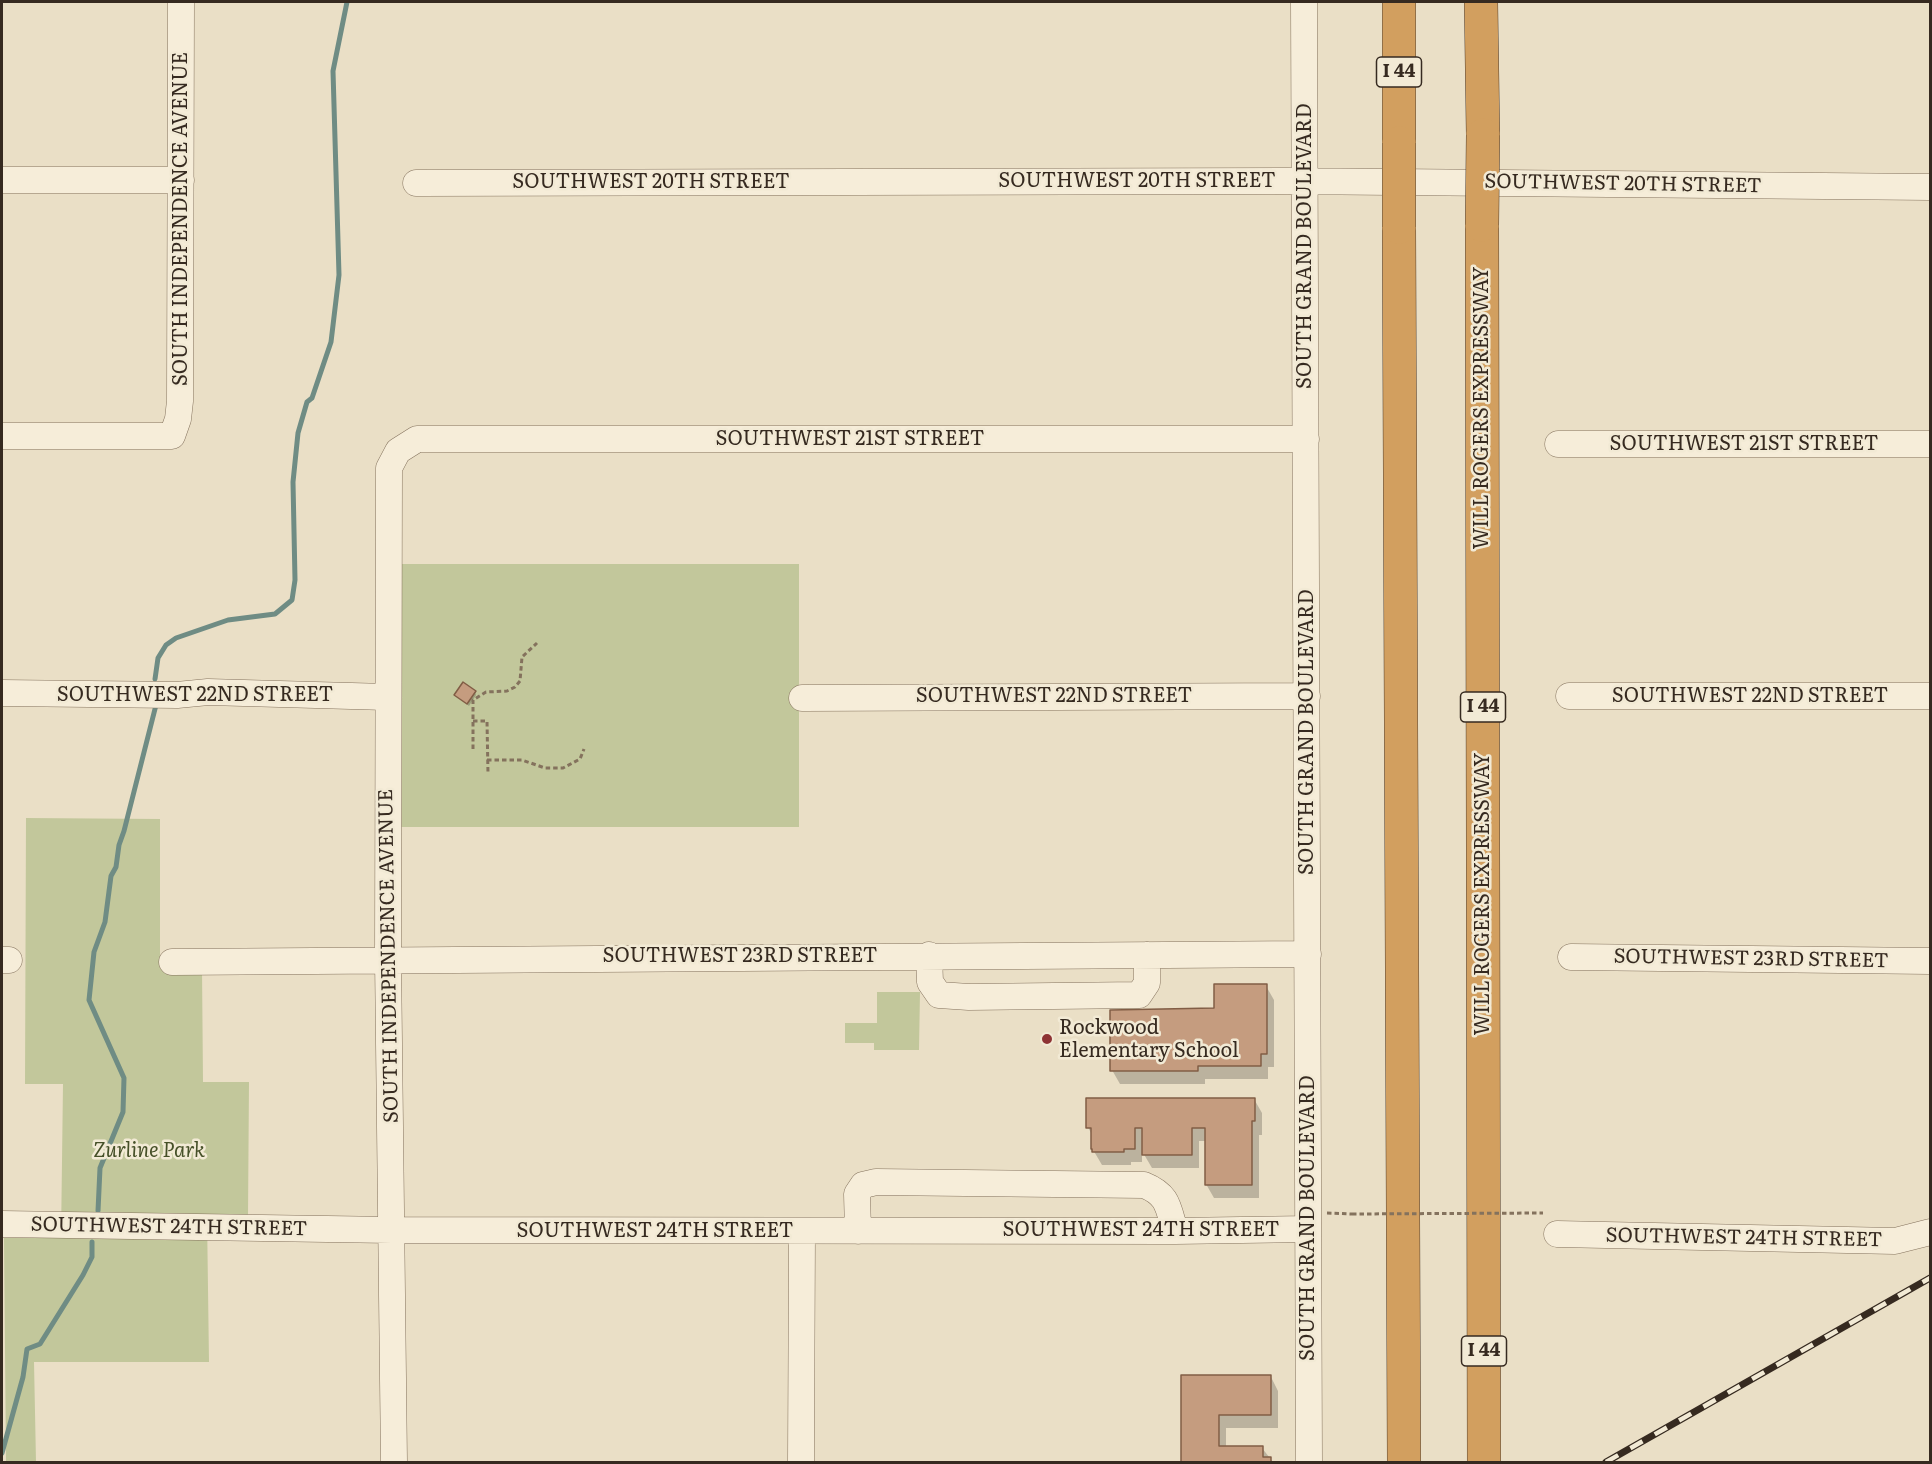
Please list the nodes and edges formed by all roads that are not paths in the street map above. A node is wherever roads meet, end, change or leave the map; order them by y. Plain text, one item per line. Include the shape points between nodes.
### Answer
1 (181, 2) edge
2 (1304, 2) edge
3 (1399, 2) edge
4 (1481, 2) edge
5 (2, 180) edge
6 (181, 180) junction
7 (1304, 181) junction
8 (416, 183) dead end
9 (1930, 187) edge
10 (2, 436) edge
11 (1306, 439) junction
12 (1558, 444) dead end
13 (1930, 444) edge
14 (398, 451) joint
15 (2, 693) edge
16 (1307, 696) junction
17 (1569, 696) dead end
18 (1930, 696) edge
19 (387, 697) junction
20 (801, 698) dead end
21 (1308, 954) junction
22 (929, 955) junction
23 (1147, 955) junction
24 (1571, 957) dead end
25 (388, 959) junction
26 (1930, 961) edge
27 (172, 962) dead end
28 (1317, 1221) junction
29 (2, 1224) edge
30 (1550, 1224) road end
31 (392, 1230) junction
32 (802, 1231) junction
33 (858, 1231) junction
34 (1175, 1231) junction
35 (1930, 1232) edge
36 (394, 1462) edge
37 (801, 1462) edge
38 (1309, 1462) edge
39 (1404, 1462) edge
40 (1484, 1462) edge

1 - 6 street, SOUTH INDEPENDENCE AVENUE
2 - 7 street, SOUTH GRAND BOULEVARD
3 - 39 highway, I 44, bridge
4 - 40 highway, WILL ROGERS EXPRESSWAY / I 44, bridge
5 - 6 street
6 - 10 street, SOUTH INDEPENDENCE AVENUE via 180,401 172,436
7 - 8 street, SOUTHWEST 20TH STREET
7 - 9 street, SOUTHWEST 20TH STREET
7 - 11 street, SOUTH GRAND BOULEVARD
11 - 14 street, SOUTHWEST 21ST STREET via 417,439
11 - 16 street, SOUTH GRAND BOULEVARD
12 - 13 street, SOUTHWEST 21ST STREET
14 - 19 street, SOUTH INDEPENDENCE AVENUE via 389,468
15 - 19 street, SOUTHWEST 22ND STREET via 208,692
16 - 20 street, SOUTHWEST 22ND STREET
16 - 21 street, SOUTH GRAND BOULEVARD
17 - 18 street, SOUTHWEST 22ND STREET
19 - 25 street, SOUTH INDEPENDENCE AVENUE
21 - 23 street, SOUTHWEST 23RD STREET
21 - 28 street, SOUTH GRAND BOULEVARD
22 - 23 street, SOUTHWEST 23RD STREET
22 - 23 street via 930,982 939,995 969,997 1138,995 1147,983
22 - 25 street, SOUTHWEST 23RD STREET
24 - 26 street, SOUTHWEST 23RD STREET
25 - 27 street, SOUTHWEST 23RD STREET
25 - 31 street, SOUTH INDEPENDENCE AVENUE
28 - 34 street, SOUTHWEST 24TH STREET
28 - 38 street, SOUTH GRAND BOULEVARD
29 - 31 street, SOUTHWEST 24TH STREET
30 - 35 street, SOUTHWEST 24TH STREET via 1895,1241
31 - 32 street, SOUTHWEST 24TH STREET
31 - 36 street, SOUTH INDEPENDENCE AVENUE
32 - 33 street, SOUTHWEST 24TH STREET
32 - 37 street
33 - 34 street, SOUTHWEST 24TH STREET
33 - 34 street via 857,1194 863,1185 876,1182 1144,1185 1157,1190 1166,1201

